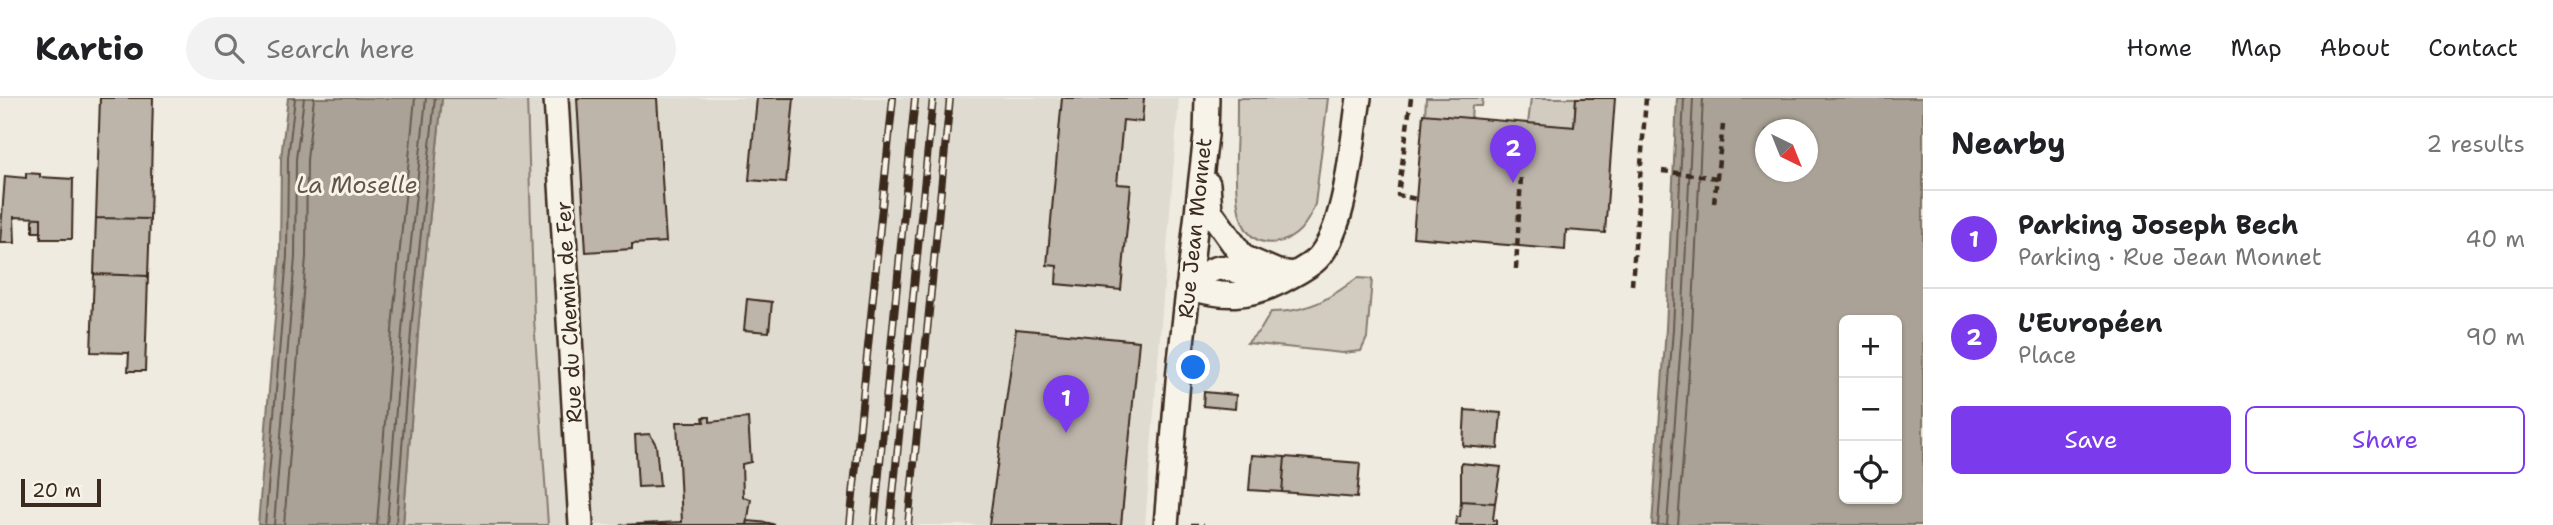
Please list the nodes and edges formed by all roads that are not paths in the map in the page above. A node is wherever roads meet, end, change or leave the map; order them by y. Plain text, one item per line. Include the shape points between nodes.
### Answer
1 (556, 98) edge
2 (1207, 98) edge
3 (1359, 98) edge
4 (1206, 135) junction
5 (1294, 274) junction
6 (1188, 287) junction
7 (581, 525) edge
8 (1166, 525) edge

1 - 7 street, Rue du Chemin de Fer
2 - 4 street, Rue Jean Monnet
3 - 5 street via 1339,221 1318,258
4 - 5 street via 1210,211 1243,257
4 - 6 street, Rue Jean Monnet
5 - 6 street via 1257,275 1220,267
6 - 8 street, Rue Jean Monnet

